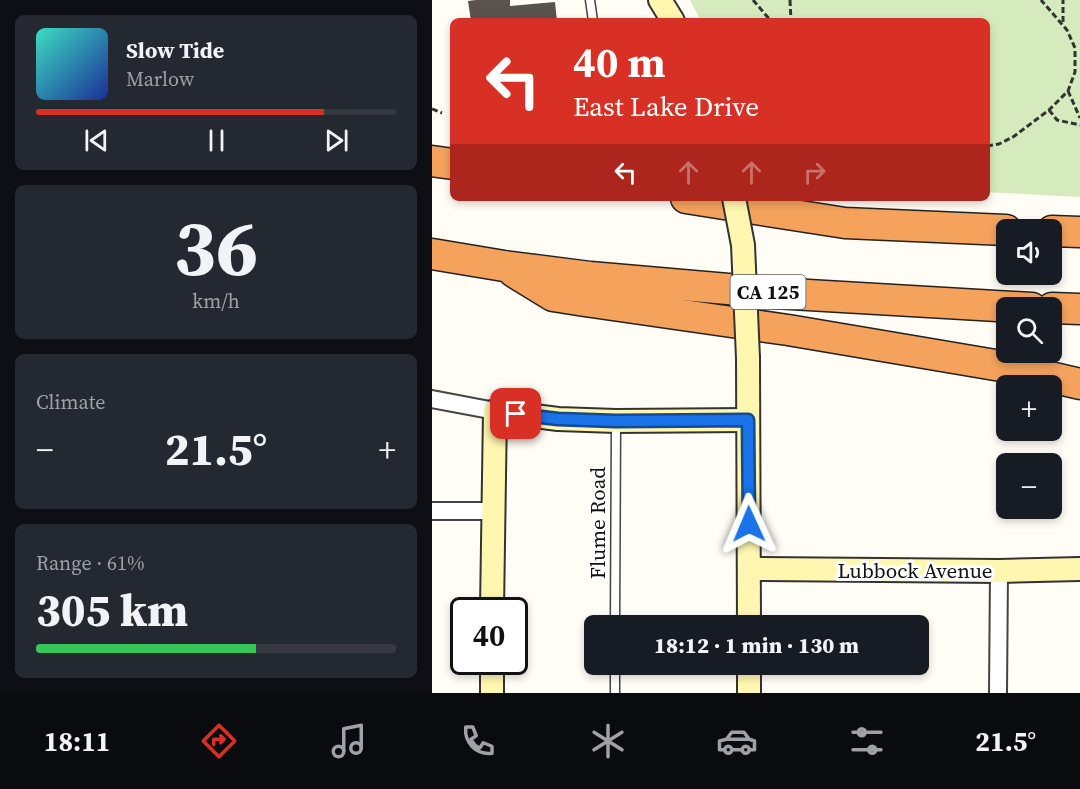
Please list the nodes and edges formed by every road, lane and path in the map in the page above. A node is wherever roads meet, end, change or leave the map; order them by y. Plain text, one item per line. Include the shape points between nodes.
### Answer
1 (590, 0) edge
2 (660, 0) edge
3 (753, 0) edge
4 (790, 0) edge
5 (1041, 0) edge
6 (1063, 0) edge
7 (593, 18) edge
8 (671, 18) edge
9 (768, 18) edge
10 (791, 18) edge
11 (1063, 24) junction
12 (1080, 52) edge
13 (1075, 53) junction
14 (1068, 91) junction
15 (432, 109) edge
16 (1049, 110) junction
17 (442, 113) dead end
18 (1080, 118) edge
19 (1080, 125) edge
20 (990, 146) edge
21 (432, 161) edge
22 (450, 164) edge
23 (705, 201) edge
24 (735, 201) edge
25 (996, 230) edge
26 (1062, 231) edge
27 (1080, 232) edge
28 (432, 254) edge
29 (504, 266) junction
30 (996, 306) edge
31 (1062, 308) edge
32 (1080, 309) edge
33 (1080, 384) edge
34 (432, 399) edge
35 (495, 411) junction
36 (748, 420) junction
37 (616, 421) junction
38 (432, 511) edge
39 (493, 511) junction
40 (749, 569) junction
41 (1080, 569) edge
42 (999, 571) junction
43 (492, 597) edge
44 (615, 615) edge
45 (749, 615) edge
46 (492, 675) edge
47 (615, 675) edge
48 (749, 675) edge
49 (492, 693) edge
50 (615, 693) edge
51 (749, 693) edge
52 (998, 693) edge

1 - 7 lane
2 - 8 street
3 - 9 path
4 - 10 path
5 - 11 path
6 - 11 path
11 - 13 path
12 - 13 path
13 - 14 path via 1075,72
14 - 16 path
14 - 18 path
15 - 17 path
16 - 19 path via 1057,120
16 - 20 path via 1013,137
21 - 22 highway
23 - 25 highway via 845,223
24 - 36 street, bridge via 743,245
26 - 27 highway
28 - 29 highway, CA 125
29 - 30 highway, CA 125 via 763,292
29 - 33 highway via 553,296 788,330 1007,367
31 - 32 highway
34 - 35 street
35 - 37 street
35 - 39 street
36 - 37 street
36 - 40 street
37 - 44 lane, Flume Road
38 - 39 street
39 - 43 street
40 - 42 street, Lubbock Avenue
40 - 45 street
41 - 42 street, Lubbock Avenue
42 - 52 street
46 - 49 street
47 - 50 lane
48 - 51 street

